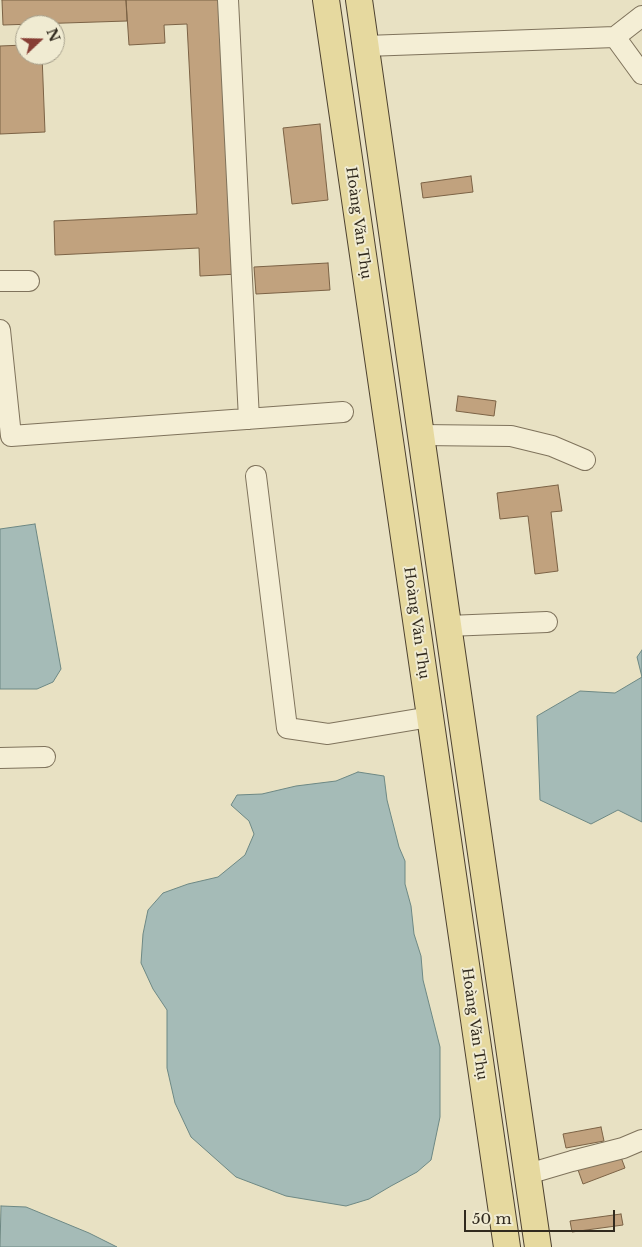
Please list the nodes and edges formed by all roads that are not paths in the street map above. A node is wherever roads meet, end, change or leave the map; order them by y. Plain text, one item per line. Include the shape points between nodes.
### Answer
1 (228, 0) edge
2 (326, 0) edge
3 (359, 0) edge
4 (642, 16) edge
5 (615, 37) junction
6 (366, 46) junction
7 (642, 74) edge
8 (398, 273) junction
9 (366, 279) junction
10 (0, 281) edge
11 (29, 281) dead end
12 (0, 330) edge
13 (343, 412) dead end
14 (248, 419) junction
15 (421, 435) junction
16 (586, 460) dead end
17 (256, 476) dead end
18 (548, 622) dead end
19 (448, 626) junction
20 (430, 717) junction
21 (45, 757) dead end
22 (0, 758) edge
23 (502, 998) junction
24 (471, 1003) junction
25 (642, 1140) edge
26 (528, 1174) junction
27 (507, 1247) edge
28 (538, 1247) edge

1 - 14 street
2 - 9 main road, Hoàng Văn Thụ
3 - 6 main road
4 - 5 street
5 - 6 street
5 - 7 street
6 - 8 main road
8 - 9 main road
8 - 15 main road
9 - 20 main road, Hoàng Văn Thụ
10 - 11 street
12 - 14 street via 11,436
13 - 14 street
15 - 16 street via 511,436 552,446
15 - 19 main road
17 - 20 street via 287,728 328,734
18 - 19 street
19 - 23 main road
20 - 24 main road, Hoàng Văn Thụ
21 - 22 street
23 - 24 main road
23 - 26 main road
24 - 27 main road, Hoàng Văn Thụ
25 - 26 street
26 - 28 main road

